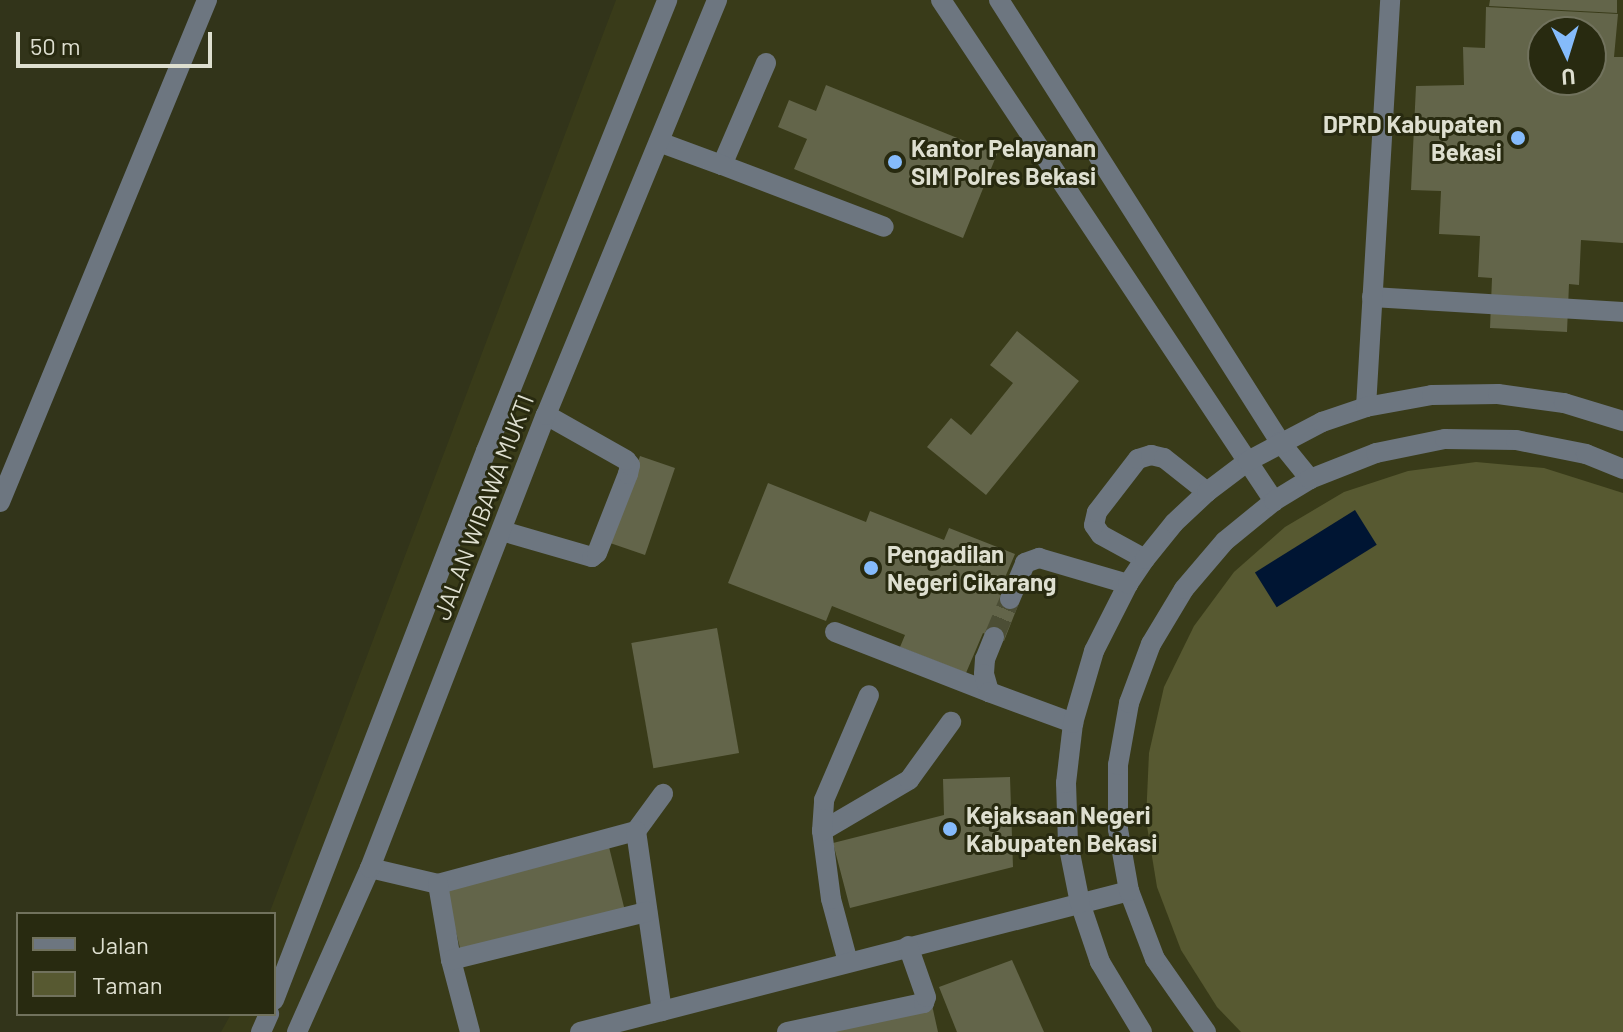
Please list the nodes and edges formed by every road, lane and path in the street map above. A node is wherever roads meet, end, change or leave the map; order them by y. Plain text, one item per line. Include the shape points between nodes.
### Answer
1 (207, 0) edge
2 (667, 0) edge
3 (717, 0) edge
4 (941, 0) edge
5 (999, 0) edge
6 (1390, 0) edge
7 (766, 63) dead end
8 (659, 142) junction
9 (722, 165) junction
10 (884, 227) dead end
11 (1372, 297) junction
12 (1623, 312) edge
13 (1366, 407) junction
14 (546, 415) junction
15 (1623, 421) edge
16 (1280, 442) junction
17 (1248, 461) junction
18 (1623, 469) edge
19 (1310, 479) junction
20 (1207, 492) junction
21 (1274, 501) junction
22 (0, 502) edge
23 (502, 531) junction
24 (1145, 559) junction
25 (1128, 584) junction
26 (1010, 599) tunnel mouth
27 (835, 632) dead end
28 (994, 637) tunnel mouth
29 (989, 692) junction
30 (869, 695) dead end
31 (951, 722) dead end
32 (1073, 723) junction
33 (663, 794) dead end
34 (636, 831) junction
35 (822, 831) junction
36 (370, 868) junction
37 (438, 884) junction
38 (1129, 891) junction
39 (1080, 903) junction
40 (647, 912) junction
41 (908, 946) junction
42 (451, 960) junction
43 (848, 962) junction
44 (276, 995) edge
45 (662, 1011) junction
46 (297, 1032) edge
47 (470, 1032) edge
48 (580, 1032) edge
49 (787, 1032) edge
50 (1142, 1032) edge
51 (1206, 1032) edge

1 - 22 lane
2 - 44 lane, JALAN WIBAWA MUKTI
3 - 8 lane, JALAN WIBAWA MUKTI
4 - 17 lane
5 - 16 lane
6 - 11 lane
7 - 9 lane
8 - 9 lane
8 - 14 lane, JALAN WIBAWA MUKTI
9 - 10 lane
11 - 12 lane
11 - 13 lane
13 - 15 lane via 1432,395 1498,394 1564,403
13 - 16 lane
14 - 23 lane, JALAN WIBAWA MUKTI
14 - 23 lane via 626,460 628,474 592,557
16 - 17 lane
16 - 19 lane
17 - 20 lane
17 - 21 lane
18 - 19 lane via 1586,454 1516,440 1445,439 1376,453
19 - 21 lane
20 - 24 lane
20 - 24 lane via 1164,458 1138,459 1097,512 1094,525 1101,535
21 - 38 lane via 1225,541 1184,589 1151,644 1129,703 1118,765 1118,829
23 - 36 lane, JALAN WIBAWA MUKTI
24 - 25 lane
25 - 26 lane via 1039,558 1025,563
25 - 32 lane via 1094,651
27 - 29 lane
28 - 29 lane via 985,659
29 - 32 lane
30 - 35 lane via 824,800
31 - 35 lane via 909,780
32 - 39 lane via 1066,783 1068,843
33 - 34 lane
34 - 37 lane
34 - 40 lane
35 - 43 lane via 831,899
36 - 37 lane
36 - 46 lane, JALAN WIBAWA MUKTI
37 - 42 lane
38 - 39 lane
38 - 51 lane via 1155,959
39 - 41 lane
39 - 50 lane via 1100,962
40 - 42 lane
40 - 45 lane
41 - 43 lane
41 - 49 lane via 926,997 922,1005
42 - 47 lane
43 - 45 lane
45 - 48 lane

